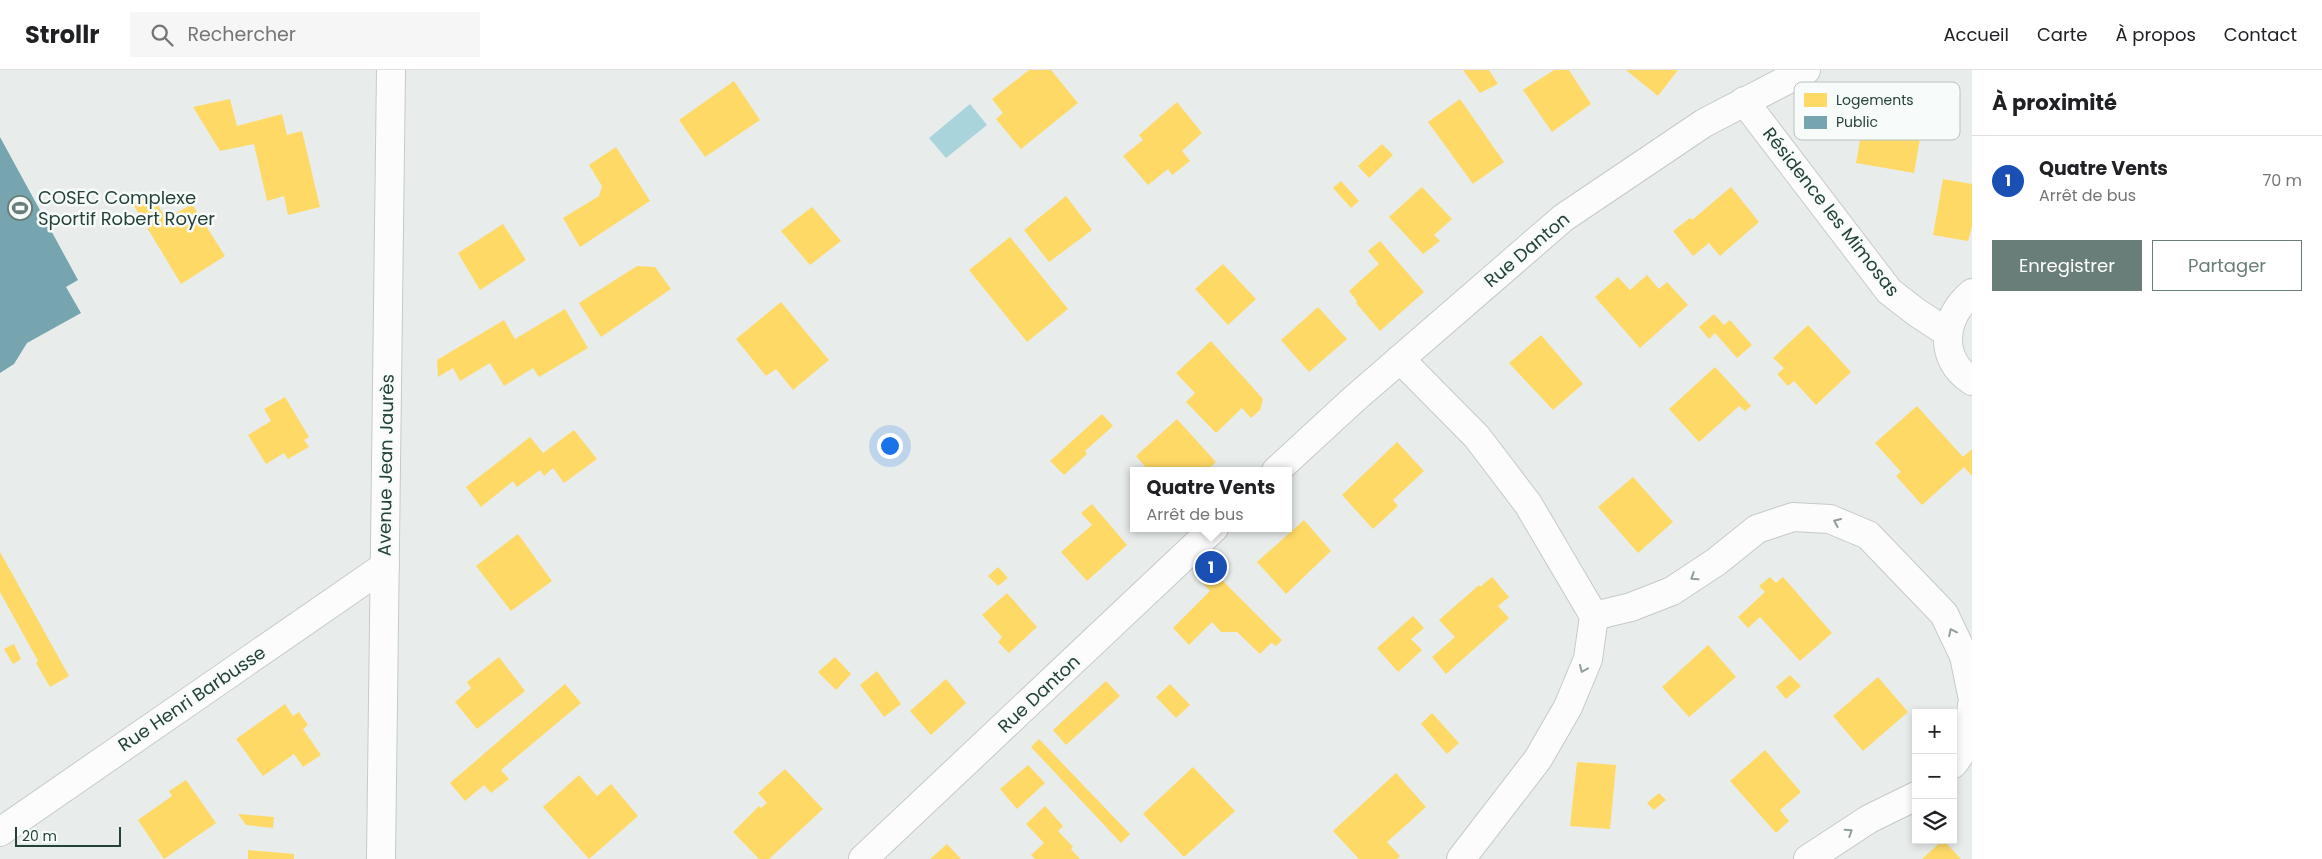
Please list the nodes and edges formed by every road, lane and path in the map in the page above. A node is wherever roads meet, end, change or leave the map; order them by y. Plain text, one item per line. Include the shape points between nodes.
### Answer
1 (391, 70) edge
2 (1806, 70) edge
3 (1744, 101) junction
4 (1972, 293) edge
5 (1948, 333) junction
6 (1400, 359) junction
7 (1972, 381) edge
8 (1280, 467) edge
9 (1210, 532) edge
10 (385, 566) junction
11 (1594, 616) junction
12 (1972, 695) edge
13 (1972, 705) edge
14 (1957, 759) edge
15 (1912, 798) edge
16 (0, 832) edge
17 (381, 859) edge
18 (864, 859) edge
19 (1461, 859) edge
20 (1808, 859) edge

1 - 10 street, Avenue Jean Jaurès
2 - 3 street, Rue Danton
3 - 5 street, Résidence les Mimosas via 1889,291
3 - 6 street, Rue Danton via 1704,123 1563,218
4 - 5 street via 1952,316
5 - 7 street via 1949,349 1955,364
6 - 8 street, Rue Danton
6 - 11 street via 1483,445 1528,504
9 - 18 street, Rue Danton
10 - 16 street, Rue Henri Barbusse
10 - 17 street, Avenue Jean Jaurès
12 -> 11 street via 1964,656 1944,614 1868,535 1830,519 1793,517 1758,529 1672,591 1631,607
11 -> 19 street via 1588,659 1568,707 1538,759
13 - 14 street via 1970,732
20 -> 15 street via 1869,819

